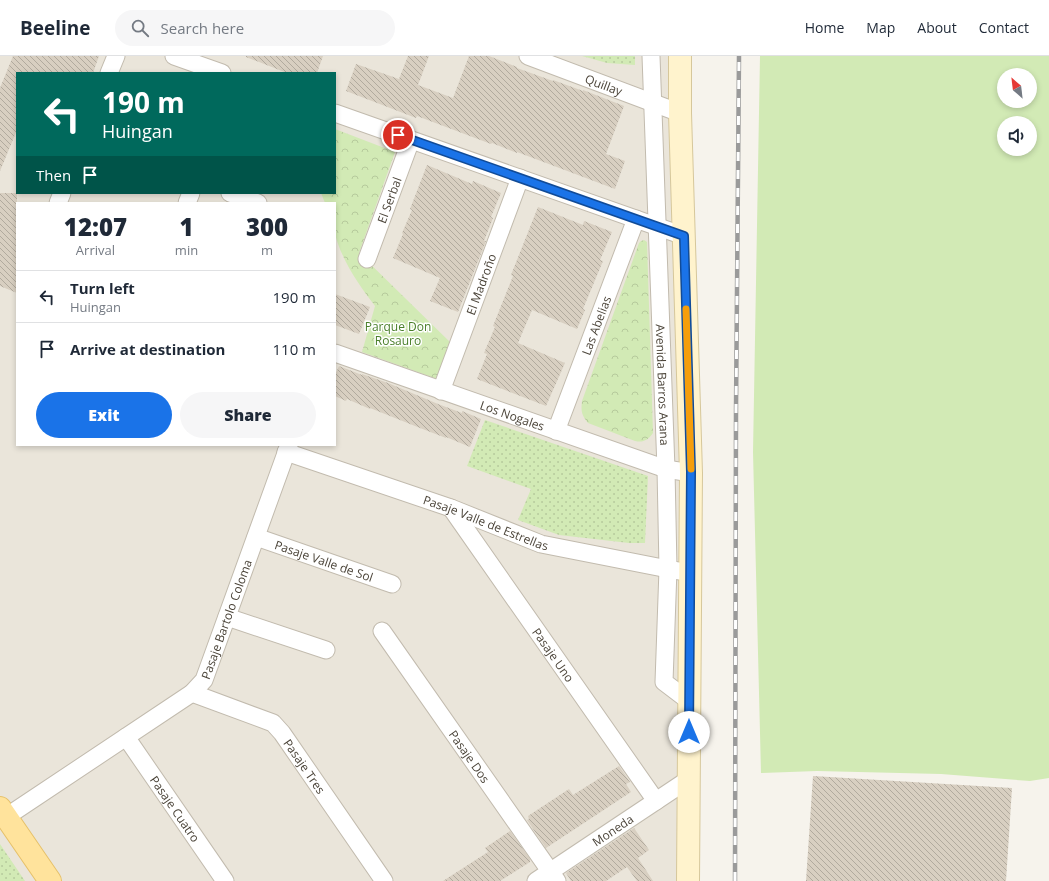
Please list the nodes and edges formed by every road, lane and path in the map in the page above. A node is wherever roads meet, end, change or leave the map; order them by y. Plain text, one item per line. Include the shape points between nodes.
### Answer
1 (116, 56) edge
2 (174, 56) edge
3 (528, 56) edge
4 (651, 56) edge
5 (680, 56) edge
6 (109, 72) edge
7 (219, 72) edge
8 (652, 103) junction
9 (336, 113) edge
10 (680, 113) junction
11 (411, 140) junction
12 (520, 178) junction
13 (233, 194) edge
14 (255, 202) edge
15 (636, 219) junction
16 (658, 226) junction
17 (684, 236) junction
18 (367, 259) dead end
19 (336, 353) edge
20 (441, 391) junction
21 (556, 431) junction
22 (288, 448) edge
23 (666, 469) junction
24 (691, 472) junction
25 (451, 508) junction
26 (256, 537) junction
27 (668, 569) junction
28 (690, 572) junction
29 (392, 584) dead end
30 (227, 617) junction
31 (382, 631) dead end
32 (326, 650) dead end
33 (192, 693) junction
34 (689, 701) junction
35 (126, 737) junction
36 (689, 778) junction
37 (656, 801) junction
38 (3, 812) edge
39 (548, 878) edge
40 (50, 881) edge
41 (225, 881) edge
42 (384, 881) edge
43 (688, 881) edge

1 - 6 street
2 - 7 street
3 - 8 street, Quillay
4 - 8 street, Avenida Barros Arana
5 - 10 main road, Avenida Barros Arana
8 - 10 street, Quillay
8 - 16 street, Avenida Barros Arana
9 - 11 street
10 - 17 main road, Avenida Barros Arana
11 - 12 street
11 - 18 street, El Serbal
12 - 15 street
12 - 20 street, El Madroño
13 - 14 street
15 - 16 street
15 - 21 street, Las Abelias
16 - 17 street
16 - 23 street, Avenida Barros Arana
17 - 24 main road, Avenida Barros Arana
19 - 20 street, Los Nogales
20 - 21 street, Los Nogales
21 - 23 street, Los Nogales
22 - 25 street, Pasaje Valle de Estrellas
22 - 26 street, Pasaje Bartolo Coloma
23 - 24 street, Los Nogales
23 - 27 street, Avenida Barros Arana
24 - 28 main road, Avenida Barros Arana
25 - 27 street, Pasaje Valle de Estrellas via 541,544
25 - 37 street, Pasaje Uno
26 - 29 street, Pasaje Valle de Sol
26 - 30 street, Pasaje Bartolo Coloma
27 - 28 street, Pasaje Valle de Estrellas
27 - 34 street, Avenida Barros Arana via 664,682
28 - 34 main road, Avenida Barros Arana
30 - 32 street
30 - 33 street, Pasaje Bartolo Coloma via 204,680
31 - 39 street, Pasaje Dos
33 - 35 street, Pasaje Bartolo Coloma
33 - 42 street, Pasaje Tres via 274,723
34 - 36 main road, Avenida Barros Arana
35 - 38 street, Pasaje Bartolo Coloma
35 - 41 street, Pasaje Cuatro
36 - 37 street, Moneda
36 - 43 main road, Avenida Barros Arana
37 - 39 street, Moneda
38 - 40 main road

